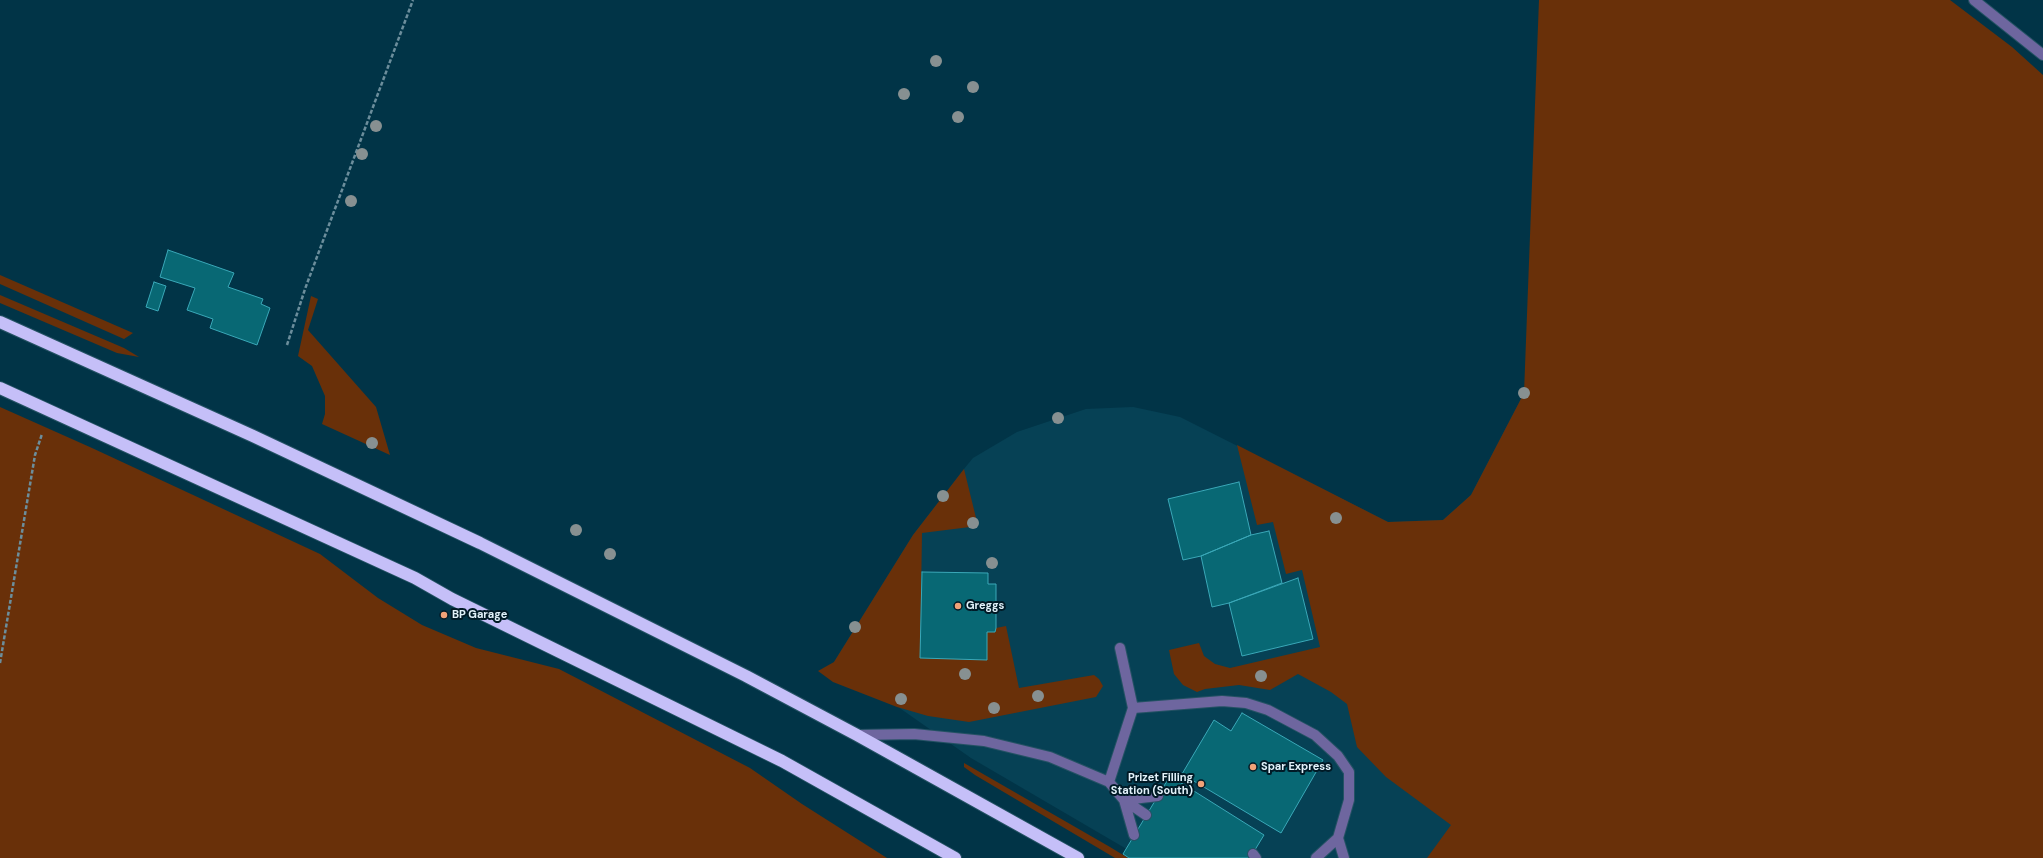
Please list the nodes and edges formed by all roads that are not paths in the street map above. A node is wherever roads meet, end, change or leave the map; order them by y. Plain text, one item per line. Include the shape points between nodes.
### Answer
1 (1974, 0) edge
2 (2043, 55) edge
3 (0, 322) edge
4 (0, 388) edge
5 (1120, 648) dead end
6 (1133, 708) junction
7 (858, 735) junction
8 (1109, 782) junction
9 (1158, 796) dead end
10 (1124, 800) junction
11 (1146, 815) dead end
12 (1134, 835) dead end
13 (1338, 838) junction
14 (955, 858) edge
15 (1078, 858) edge
16 (1316, 858) edge
17 (1344, 858) edge

1 - 2 street
3 - 7 highway via 253,436 480,543
4 - 14 highway via 415,578 782,761
5 - 6 street
6 - 8 street
6 - 13 street via 1222,701 1246,703 1268,710 1315,735 1338,756 1349,772 1349,800
7 - 8 street via 914,734 984,741 1050,757
7 - 15 highway
8 - 10 street
9 - 10 street
10 - 11 street
10 - 12 street
13 - 16 street
13 - 17 street

